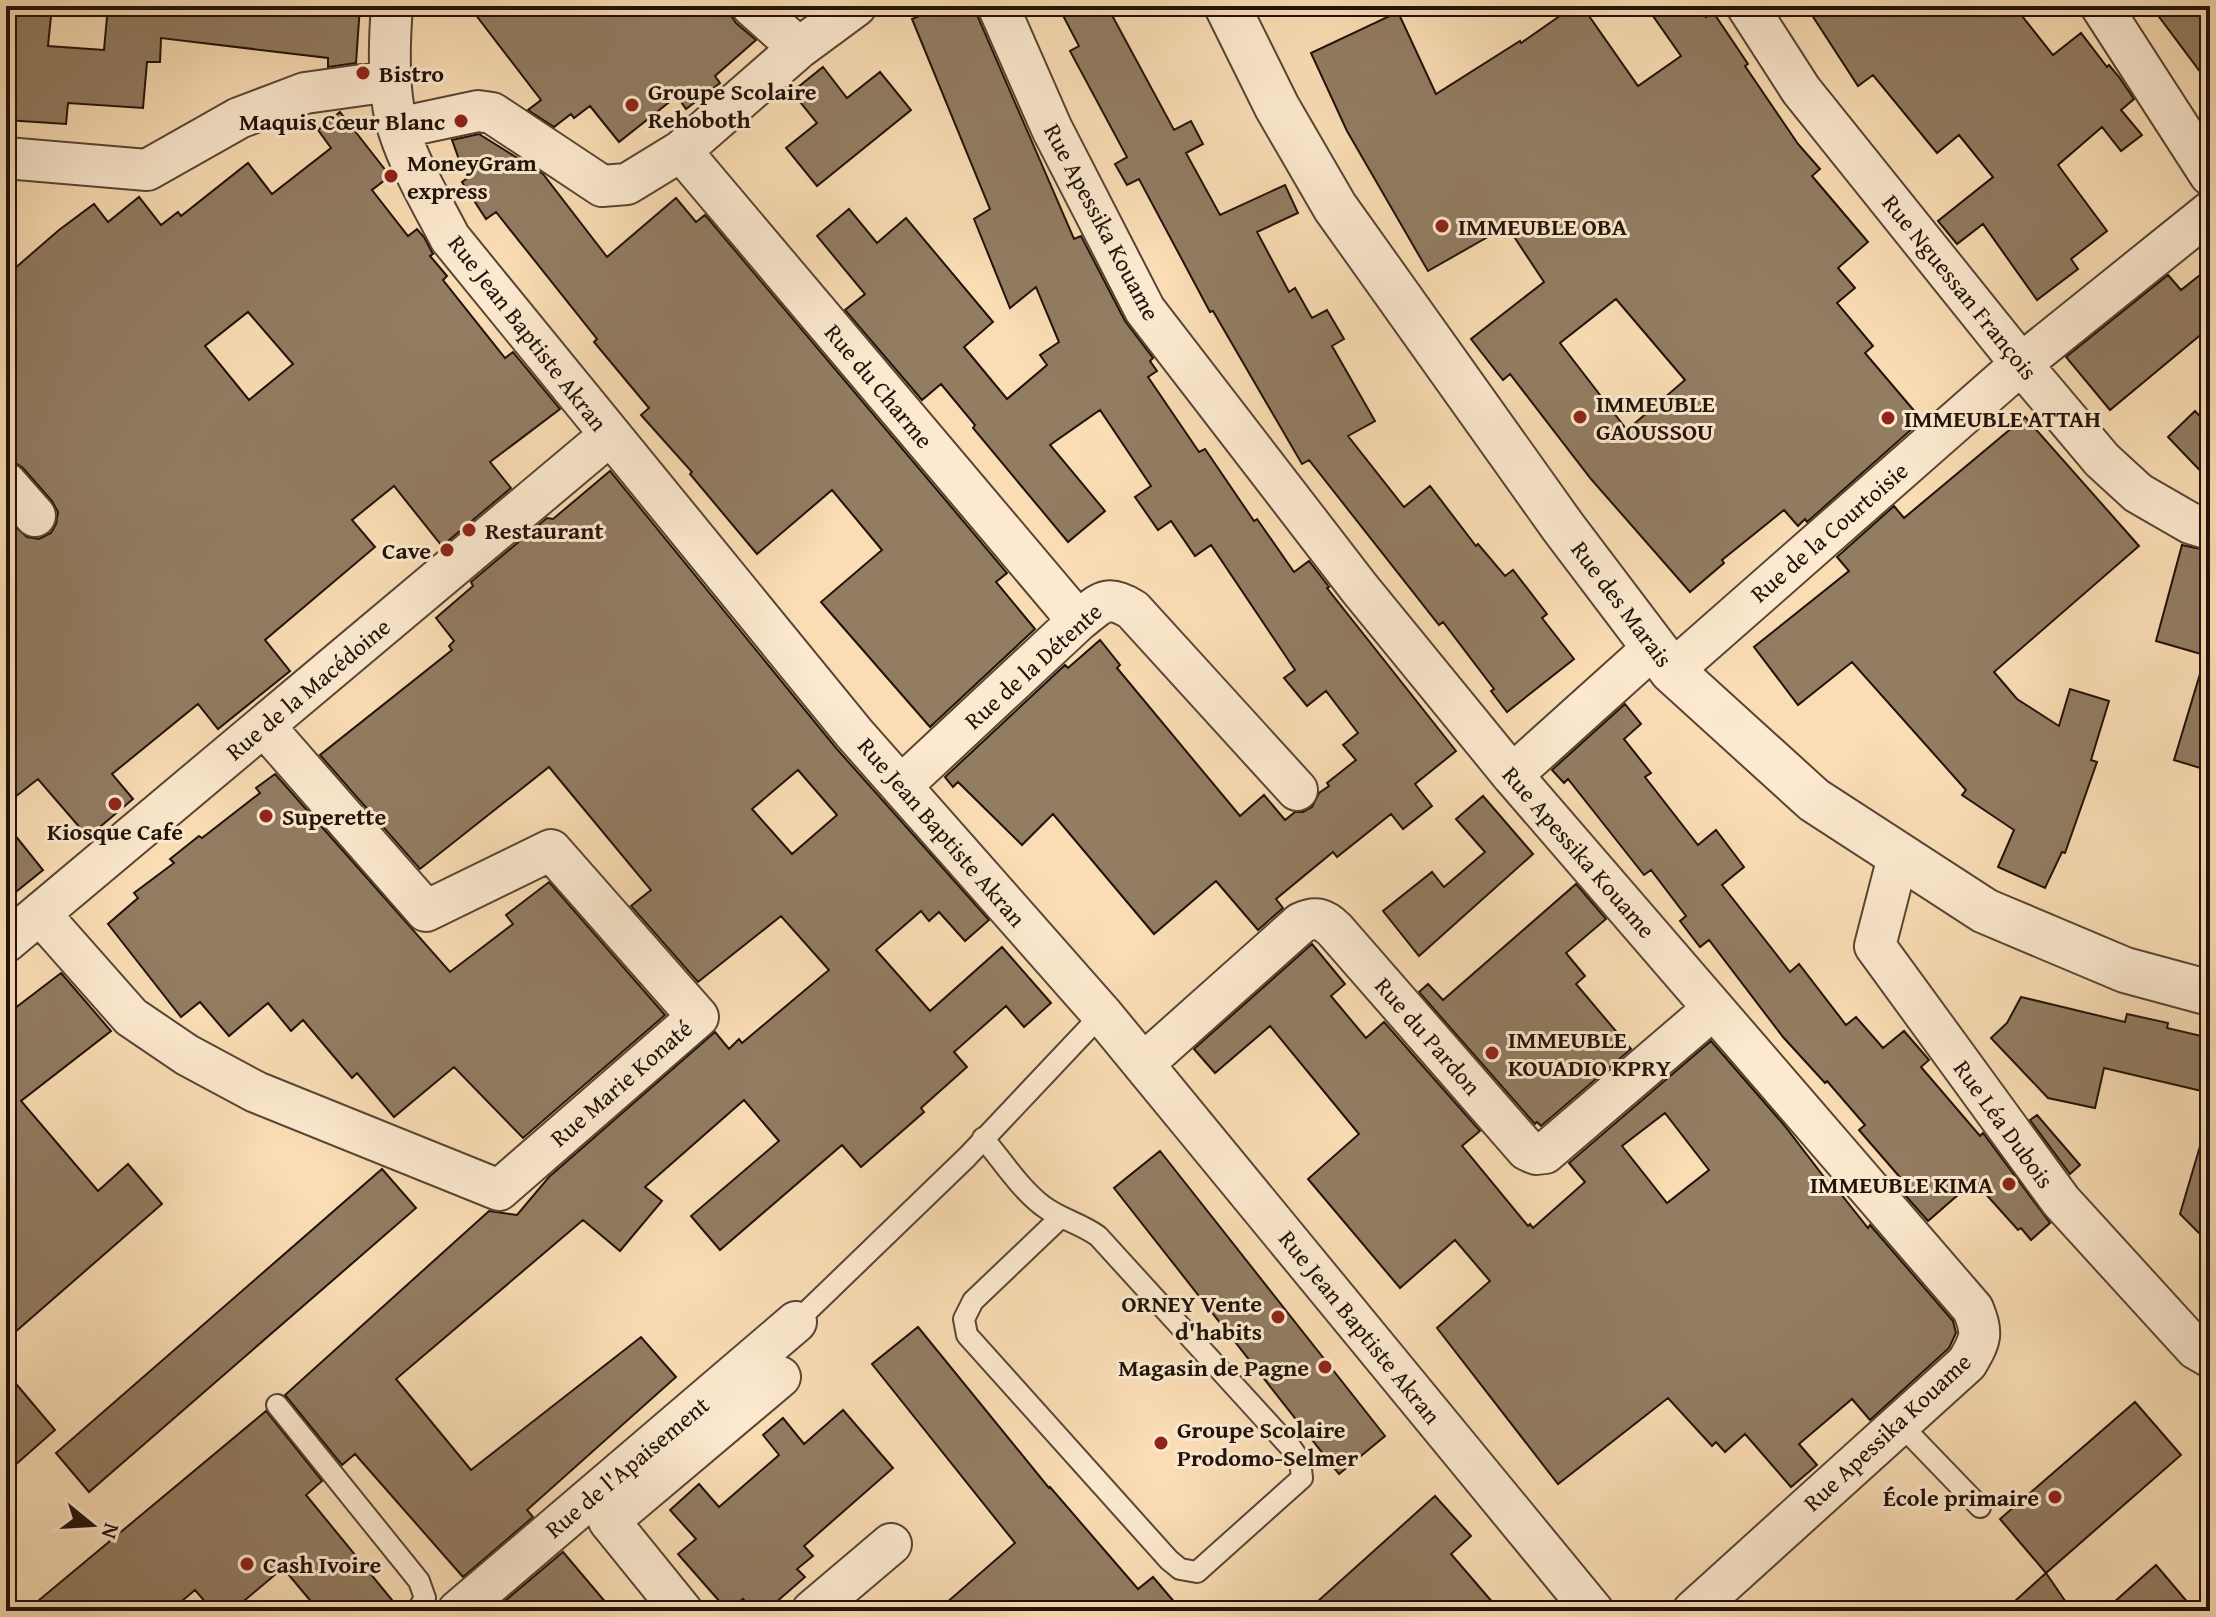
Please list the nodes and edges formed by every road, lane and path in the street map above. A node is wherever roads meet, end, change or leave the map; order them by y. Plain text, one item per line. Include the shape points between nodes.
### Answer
1 (392, 6) edge
2 (752, 6) edge
3 (856, 6) edge
4 (998, 6) edge
5 (1227, 6) edge
6 (1747, 6) edge
7 (2101, 6) edge
8 (799, 48) junction
9 (391, 81) junction
10 (398, 128) junction
11 (681, 151) junction
12 (6, 158) edge
13 (2210, 175) edge
14 (2210, 212) edge
15 (2021, 364) junction
16 (610, 435) junction
17 (6, 483) edge
18 (35, 516) dead end
19 (2210, 529) edge
20 (1078, 621) junction
21 (1662, 659) junction
22 (264, 726) junction
23 (1512, 775) junction
24 (901, 786) junction
25 (1297, 790) dead end
26 (1898, 857) junction
27 (40, 914) junction
28 (6, 942) edge
29 (2210, 993) edge
30 (1713, 1009) junction
31 (1102, 1014) junction
32 (1143, 1064) junction
33 (983, 1138) junction
34 (1060, 1218) junction
35 (796, 1322) joint
36 (2210, 1357) edge
37 (780, 1377) dead end
38 (277, 1405) dead end
39 (1899, 1423) junction
40 (1980, 1507) dead end
41 (891, 1544) dead end
42 (417, 1611) edge
43 (458, 1611) edge
44 (682, 1611) edge
45 (812, 1611) edge
46 (1593, 1611) edge
47 (1693, 1611) edge

1 - 9 street, Rue Jean Baptiste Akran
2 - 8 street
3 - 8 street
4 - 23 street, Rue Apessika Kouame via 1052,129 1145,310 1360,589
5 - 21 street, Rue des Marais via 1335,207
6 - 15 street, Rue Nguessan François via 1801,90
7 - 13 street
8 - 11 street
9 - 10 street, Rue Jean Baptiste Akran
9 - 12 street via 305,93 239,118 147,170
10 - 11 street via 478,111 492,113 602,186 627,184
10 - 16 street, Rue Jean Baptiste Akran via 450,238
11 - 20 street, Rue du Charme
14 - 15 street, Rue de la Courtoisie
15 - 19 street, Rue Nguessan François via 2102,460 2138,493
15 - 21 street, Rue de la Courtoisie
16 - 22 street, Rue de la Macédoine
16 - 24 street, Rue Jean Baptiste Akran
17 - 18 street
20 - 24 street, Rue de la Détente
20 - 25 street, Rue de la Détente via 1103,601 1117,600 1133,610
21 - 23 street, Rue de la Courtoisie
21 - 26 street, Rue des Marais via 1814,800
22 - 27 street, Rue de la Macédoine
22 - 27 street, Rue Marie Konaté via 426,911 551,850 698,1017 499,1190 256,1092 187,1055 131,1017
23 - 30 street, Rue Apessika Kouame
24 - 31 street, Rue Jean Baptiste Akran
26 - 29 street, Rue des Marais via 1985,911 2125,970
26 - 36 street, Rue Léa Dubois via 1875,946 2061,1201 2196,1349
27 - 28 street, Rue de la Macédoine
30 - 32 street, Rue du Pardon via 1545,1153 1536,1154 1527,1150 1335,930 1313,918 1301,923
30 - 39 street, Rue Apessika Kouame via 1973,1309 1981,1330 1967,1363
31 - 32 street, Rue Jean Baptiste Akran
31 - 33 lane
32 - 46 street, Rue Jean Baptiste Akran
33 - 34 lane via 1039,1204
33 - 35 lane
34 - 34 lane via 1098,1236 1300,1461 1302,1478 1197,1572 1169,1560 967,1335 964,1319 973,1301
35 - 43 street, Rue de l'Apaisement
37 - 44 street via 609,1521
38 - 42 lane via 419,1581 425,1598
39 - 40 lane
39 - 47 street, Rue Apessika Kouame
41 - 45 street

